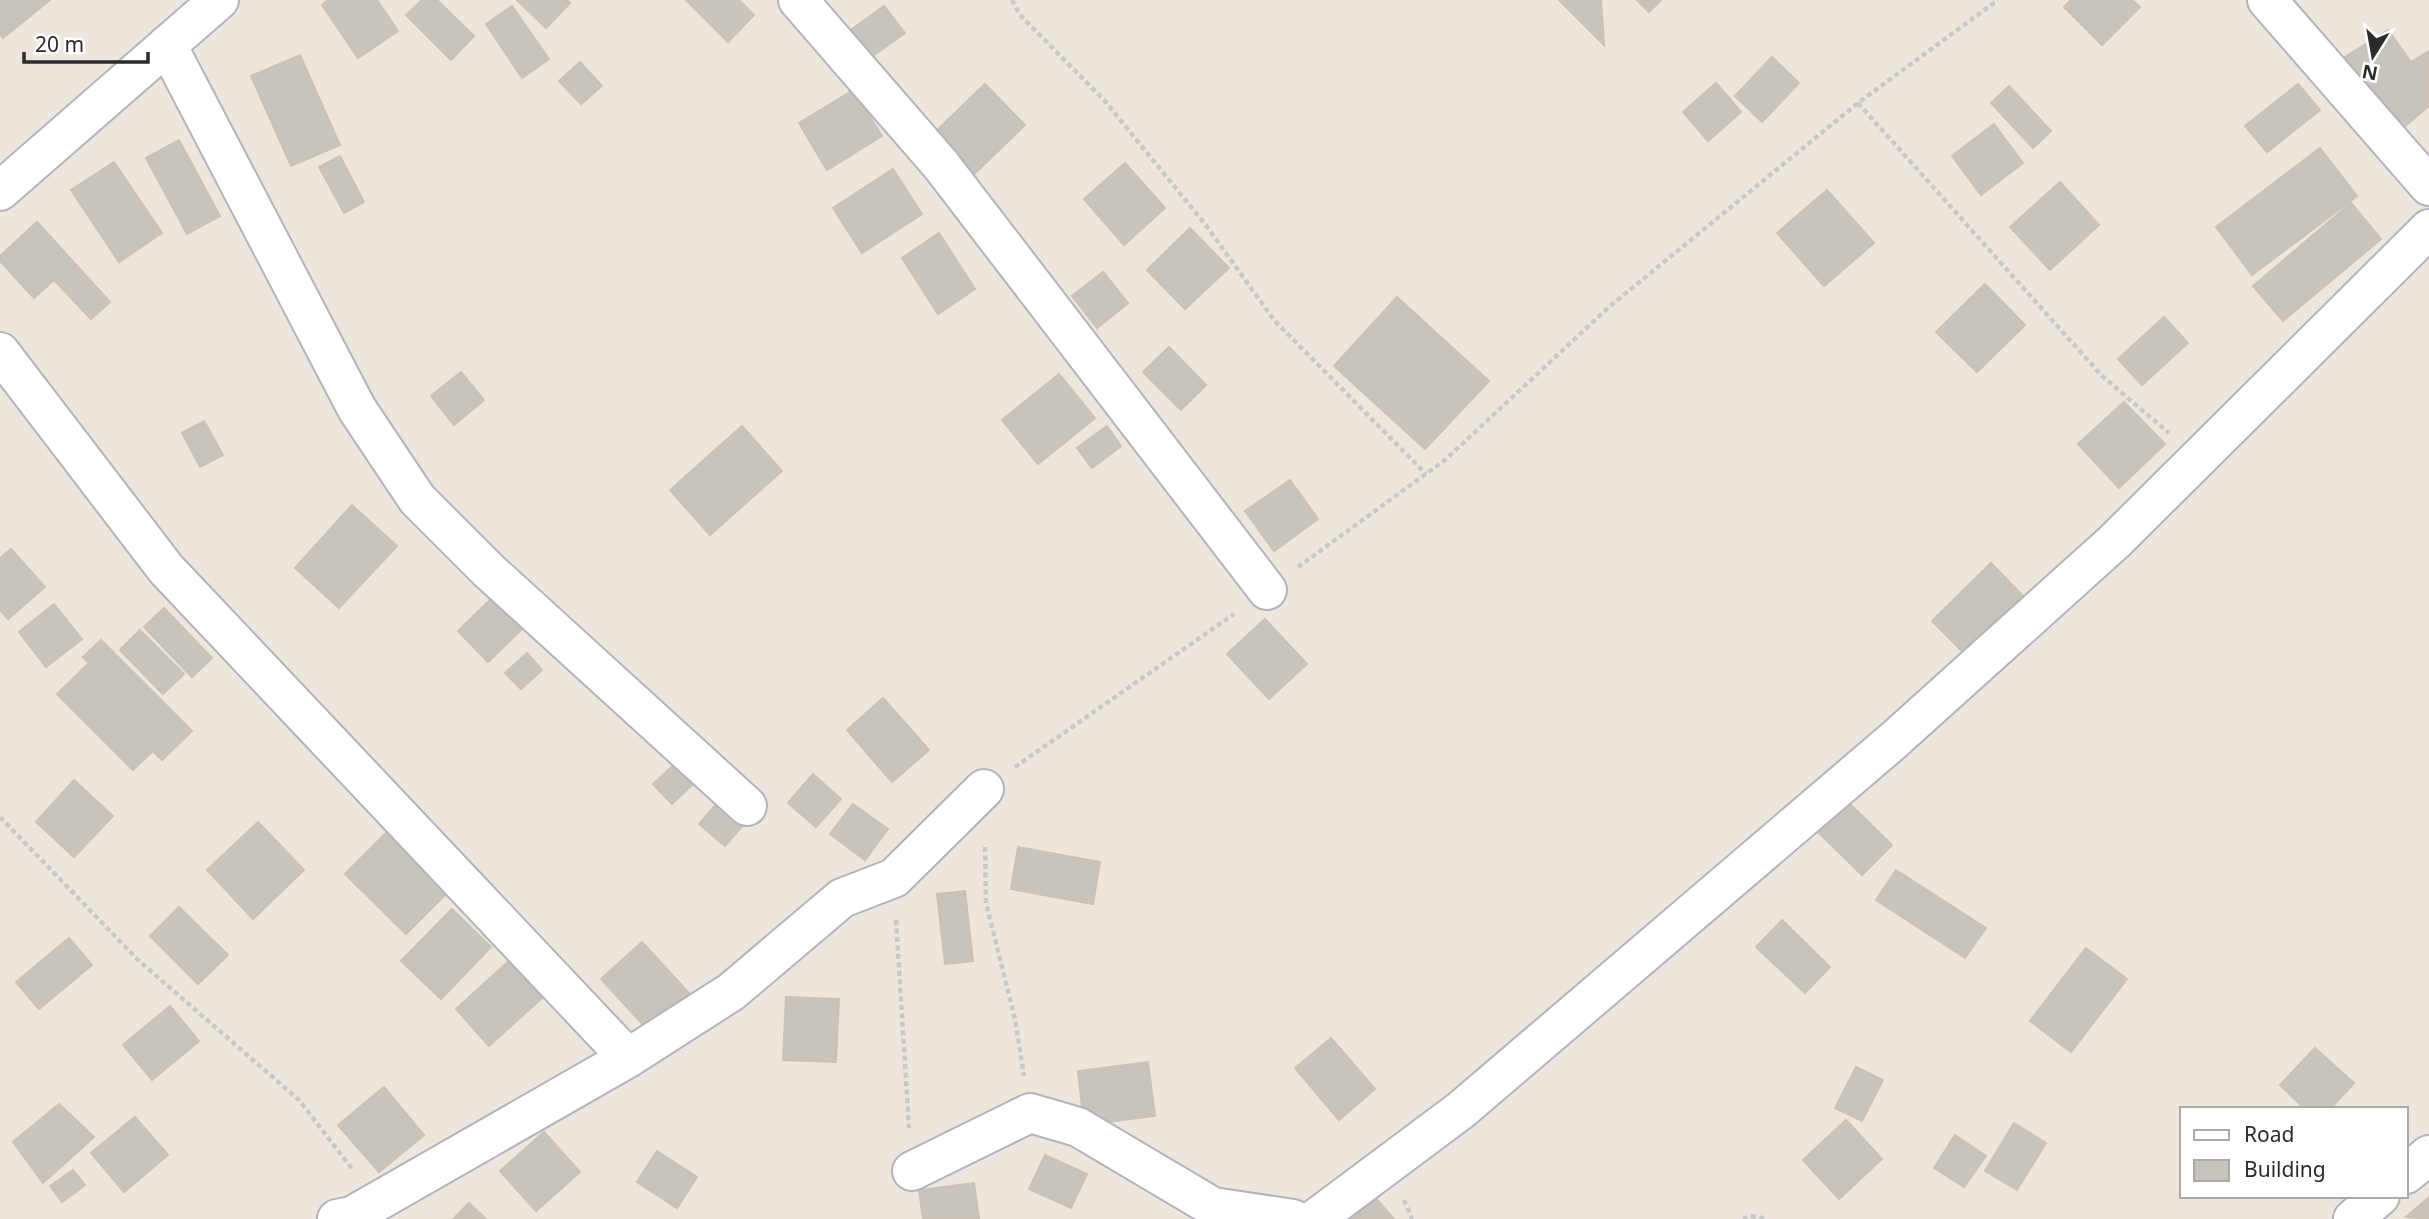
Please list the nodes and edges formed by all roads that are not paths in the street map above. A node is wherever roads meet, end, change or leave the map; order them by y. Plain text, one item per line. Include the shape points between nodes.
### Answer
1 (219, 0) edge
2 (798, 0) edge
3 (2267, 0) edge
4 (167, 45) junction
5 (2429, 186) edge
6 (0, 191) edge
7 (2429, 229) edge
8 (0, 352) edge
9 (1267, 590) road end
10 (984, 789) road end
11 (747, 806) dead end
12 (628, 1058) junction
13 (2429, 1155) edge
14 (912, 1171) road end
15 (2408, 1172) edge
16 (2378, 1198) edge
17 (337, 1219) edge
18 (1293, 1219) edge
19 (1315, 1219) edge
20 (2353, 1219) edge

1 - 4 street
2 - 9 street via 941,165
3 - 5 street
4 - 6 street
4 - 11 street via 358,410 417,499
7 - 19 street via 2114,542 1883,750 1461,1110
8 - 12 street via 166,569
10 - 12 street via 894,878 842,898 731,992
12 - 17 street via 352,1216
13 - 15 street
14 - 18 street via 1030,1113 1078,1127 1213,1207
16 - 20 street

